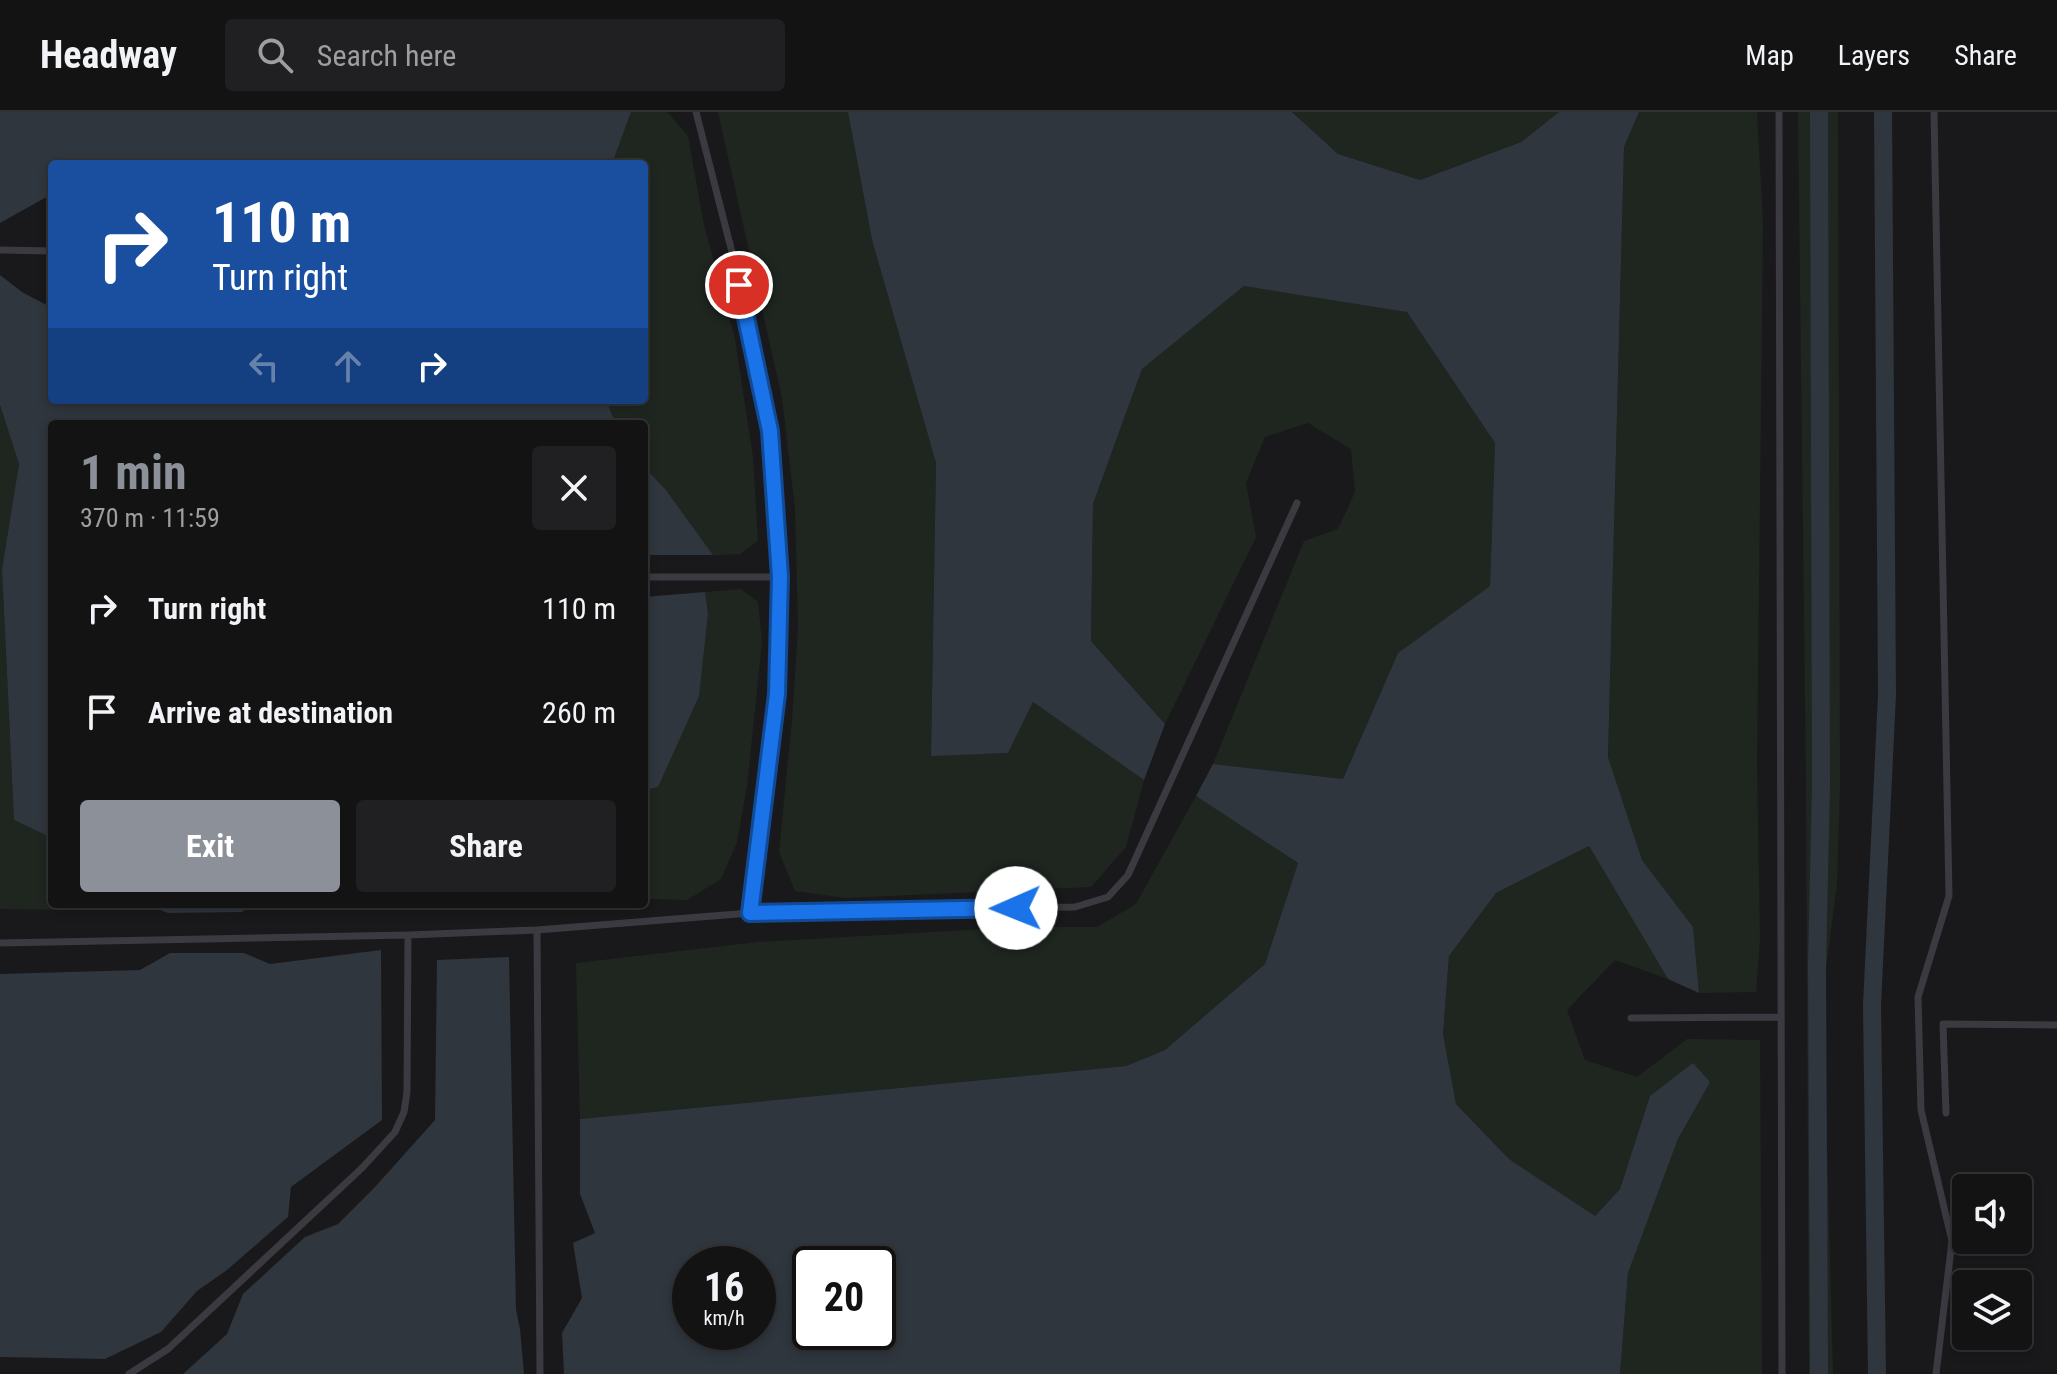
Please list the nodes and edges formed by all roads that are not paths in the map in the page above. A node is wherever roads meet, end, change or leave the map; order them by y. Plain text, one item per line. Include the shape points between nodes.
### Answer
1 (696, 112) edge
2 (1779, 112) edge
3 (1934, 112) edge
4 (0, 250) edge
5 (48, 251) edge
6 (1297, 503) dead end
7 (648, 577) edge
8 (780, 577) junction
9 (750, 913) junction
10 (537, 930) junction
11 (408, 935) junction
12 (0, 943) edge
13 (1781, 1017) junction
14 (1631, 1018) dead end
15 (2057, 1025) edge
16 (1946, 1113) dead end
17 (129, 1374) edge
18 (540, 1374) edge
19 (1782, 1374) edge
20 (1936, 1374) edge

1 - 8 lane via 770,431
2 - 13 lane
3 - 20 lane via 1949,896 1918,997 1921,1110 1952,1241
4 - 5 lane
6 - 9 lane via 1128,875 1108,897 1075,907
7 - 8 lane
8 - 9 lane via 777,694
9 - 10 lane
10 - 11 lane
10 - 18 lane
11 - 12 lane
11 - 17 lane via 407,1092 395,1132 168,1349
13 - 14 lane
13 - 19 lane
15 - 16 lane via 1943,1024

